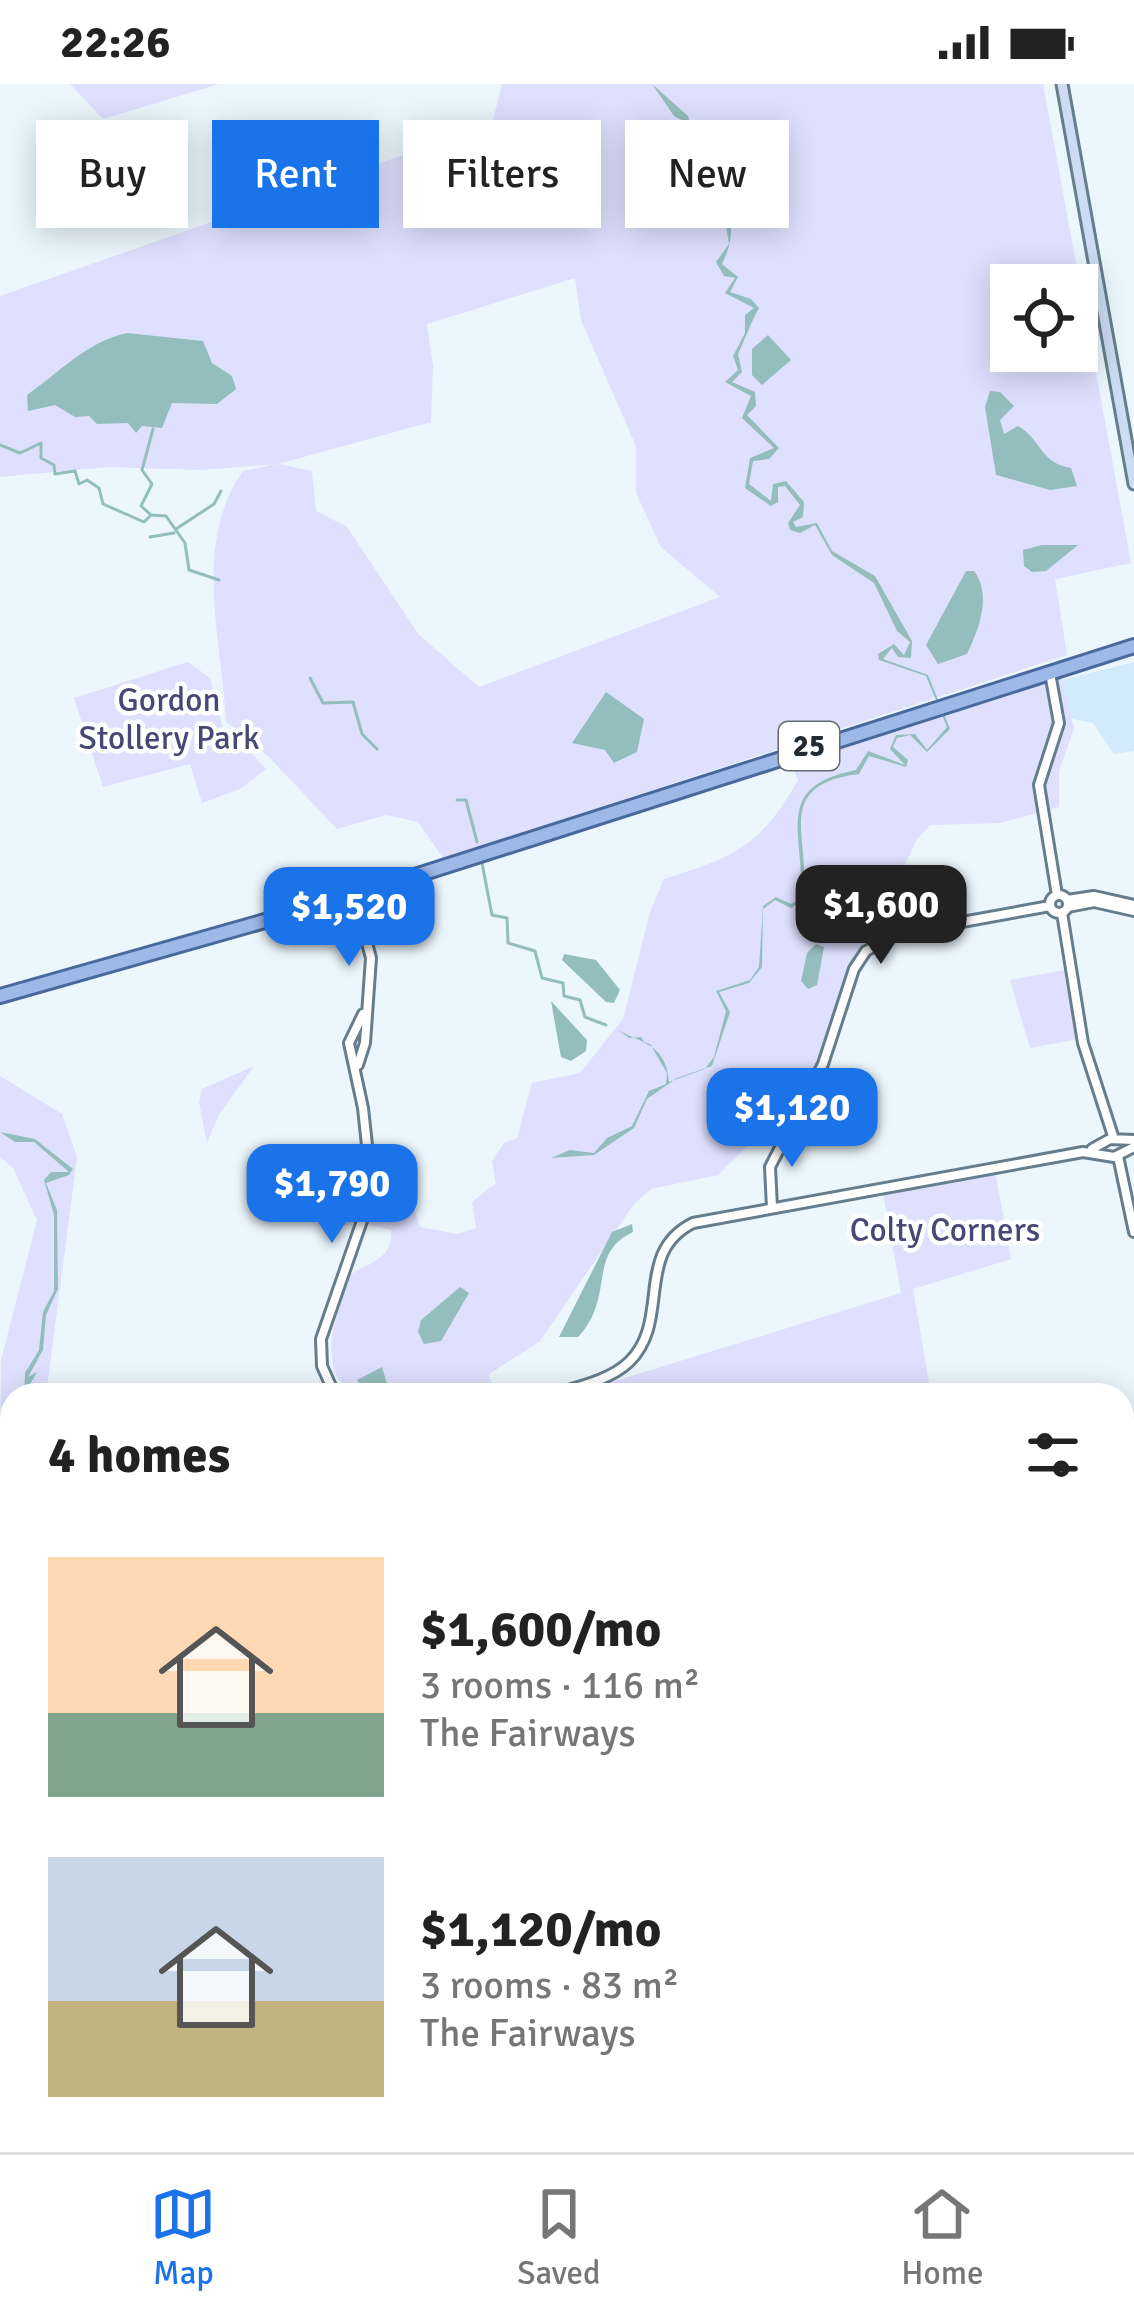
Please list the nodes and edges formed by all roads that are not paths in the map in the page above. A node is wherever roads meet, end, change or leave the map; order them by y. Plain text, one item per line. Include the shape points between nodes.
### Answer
1 (1062, 84) edge
2 (1134, 484) edge
3 (1134, 650) edge
4 (1050, 673) junction
5 (355, 890) junction
6 (1057, 895) junction
7 (1050, 906) junction
8 (1066, 907) junction
9 (1132, 908) edge
10 (0, 996) edge
11 (1134, 1144) edge
12 (1112, 1148) junction
13 (772, 1208) junction
14 (1134, 1232) edge
15 (330, 1383) edge
16 (586, 1383) edge

1 - 2 main road
3 - 4 main road, 25
4 - 5 main road, 25
4 - 6 street via 1059,723 1039,785
5 - 10 main road, 25
5 - 15 street via 371,958 357,1074 373,1185 320,1344
6 - 7 street
6 - 8 street
7 - 8 street
7 - 13 street via 896,934 866,951 823,1064 770,1167
8 - 9 street
8 - 12 street via 1083,1043
11 - 12 street
12 - 13 street
12 - 14 street
13 - 16 street via 675,1233 656,1261 650,1326 635,1354

